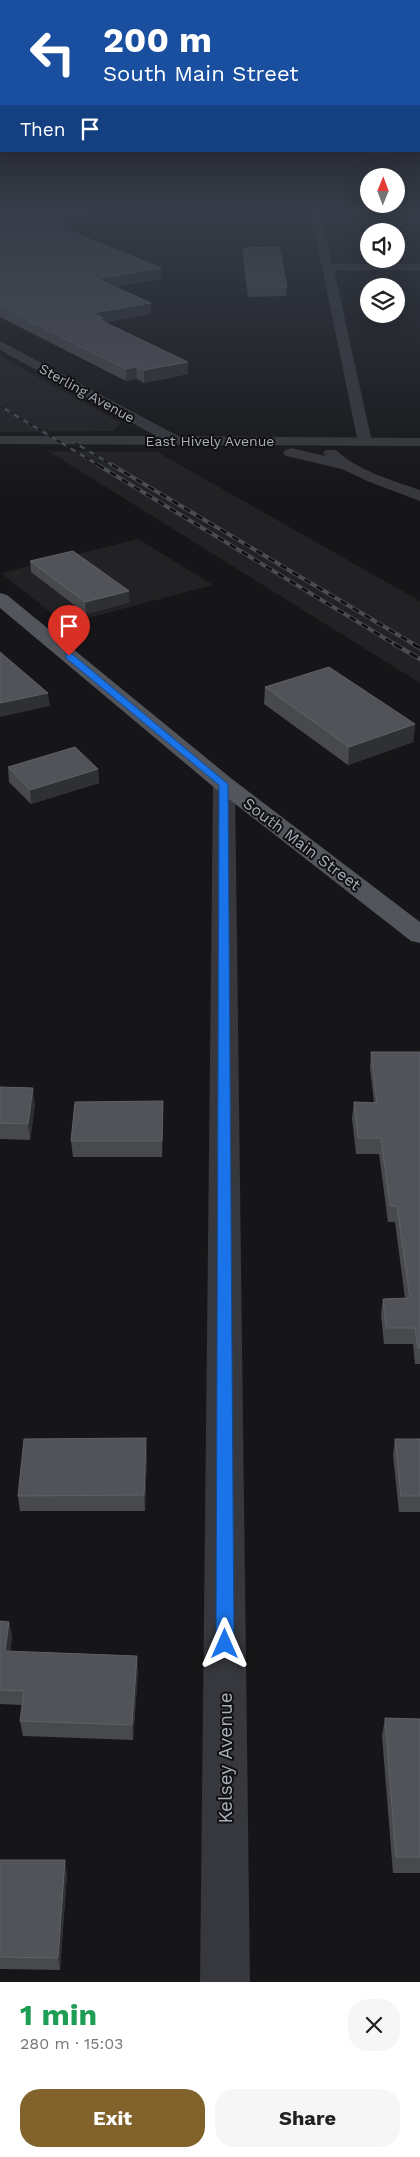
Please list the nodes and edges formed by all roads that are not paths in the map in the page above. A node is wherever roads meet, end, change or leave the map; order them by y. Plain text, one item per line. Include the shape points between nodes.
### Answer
1 (336, 306) edge
2 (0, 345) edge
3 (0, 440) edge
4 (175, 441) junction
5 (214, 441) junction
6 (329, 442) junction
7 (365, 442) junction
8 (420, 442) edge
9 (345, 465) junction
10 (420, 496) edge
11 (0, 599) edge
12 (224, 784) junction
13 (420, 935) edge
14 (225, 1982) edge

1 - 7 street
2 - 4 street, Sterling Avenue
3 - 4 street, East Hively Avenue
4 - 5 street, East Hively Avenue
5 - 6 street, East Hively Avenue
5 - 9 street
6 - 7 street, East Hively Avenue
6 - 9 street via 334,458
7 - 8 street, East Hively Avenue
9 - 10 street
11 - 12 main road, South Main Street
12 - 13 main road, South Main Street
12 - 14 street, Kelsey Avenue

